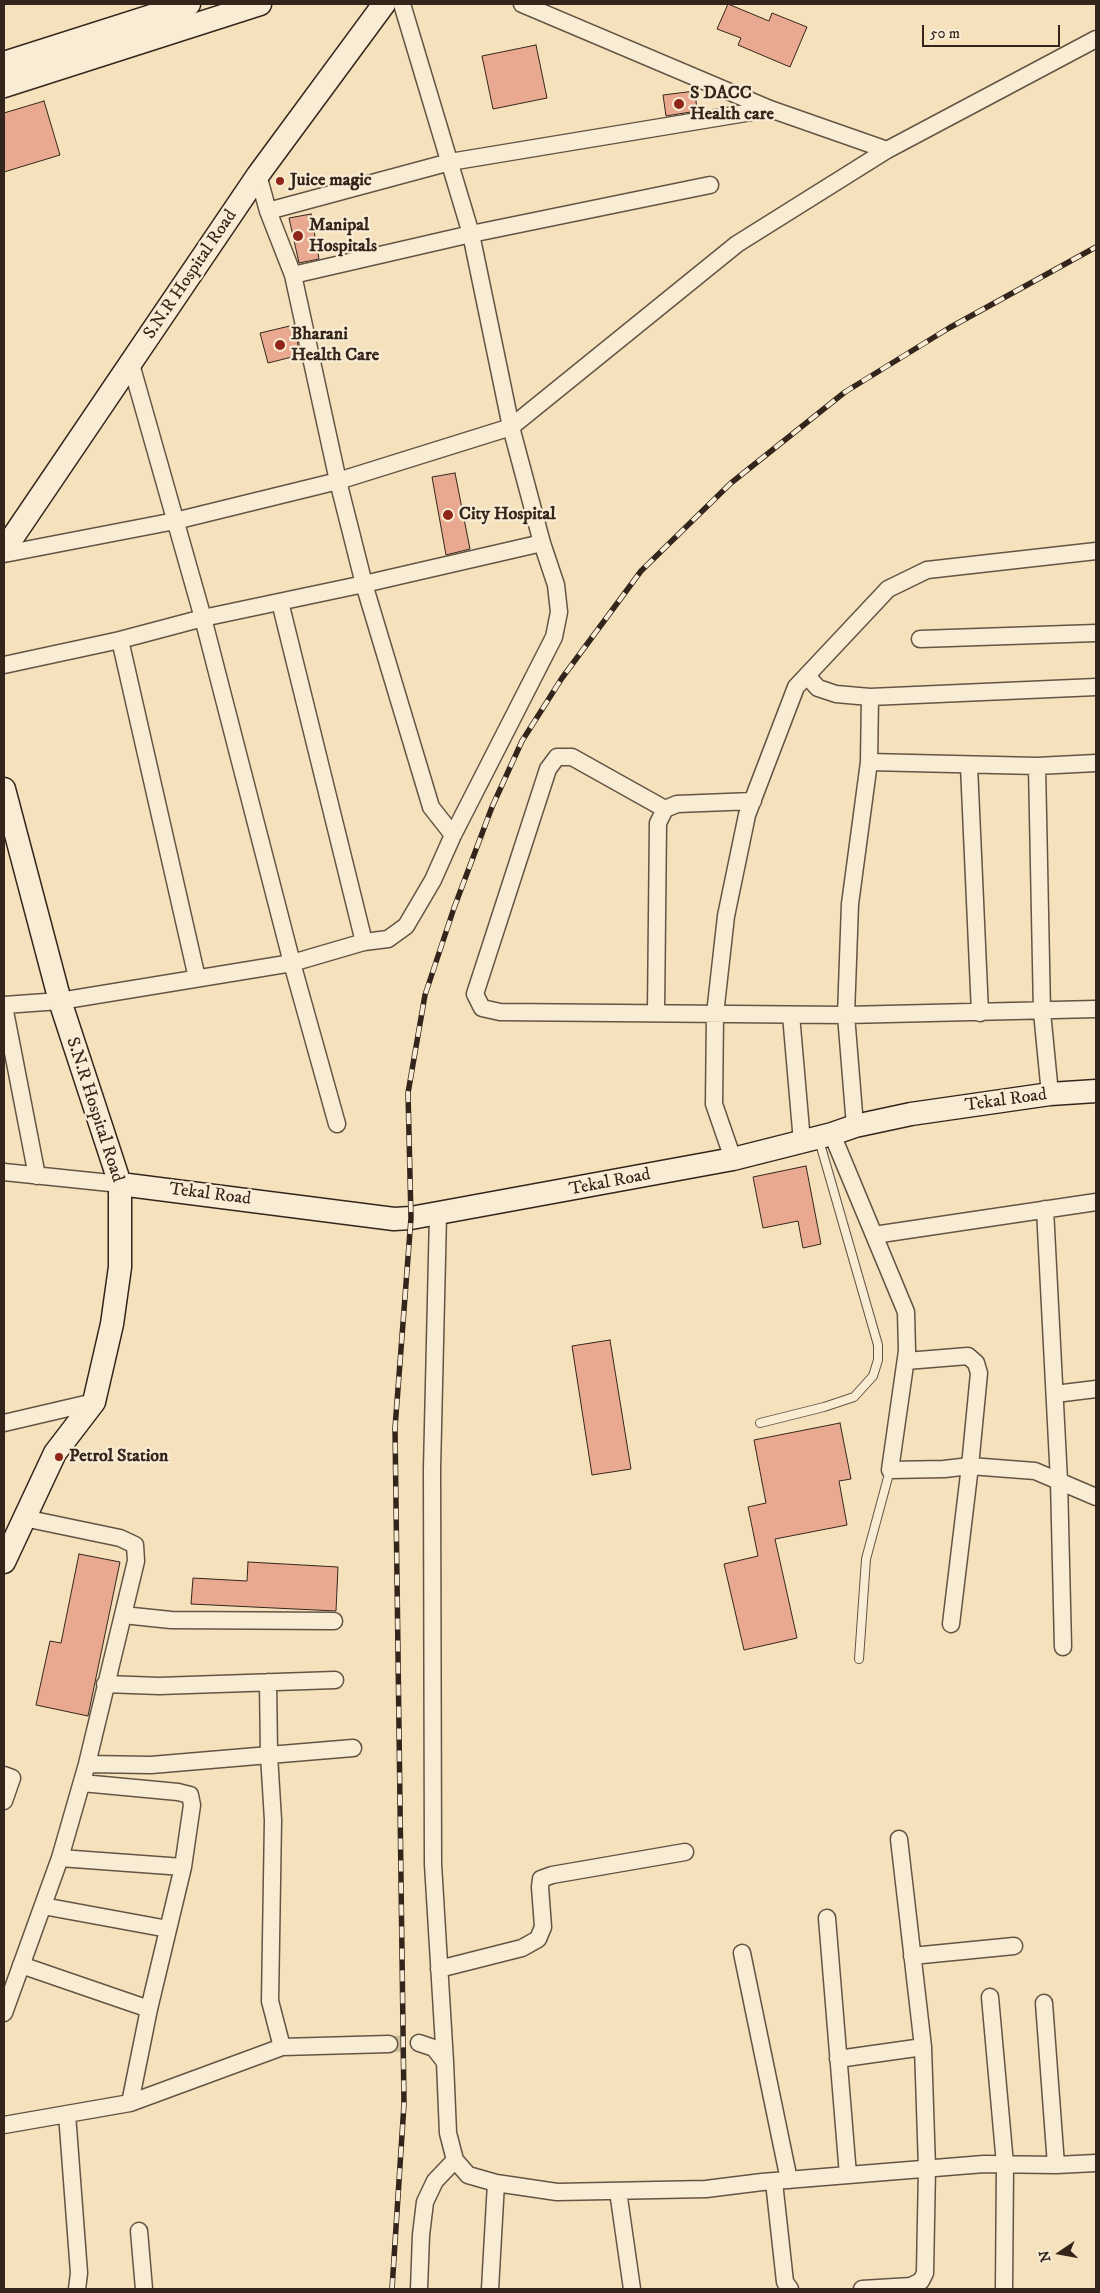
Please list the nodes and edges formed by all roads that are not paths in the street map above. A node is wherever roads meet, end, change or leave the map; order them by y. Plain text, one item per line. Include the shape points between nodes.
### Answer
1 (189, 4) edge
2 (260, 4) edge
3 (384, 4) edge
4 (402, 4) edge
5 (522, 4) edge
6 (1096, 39) edge
7 (4, 63) edge
8 (4, 86) edge
9 (770, 109) junction
10 (888, 150) junction
11 (450, 162) junction
12 (258, 175) junction
13 (710, 185) dead end
14 (268, 211) junction
15 (471, 234) junction
16 (293, 274) junction
17 (131, 364) junction
18 (510, 427) junction
19 (338, 482) junction
20 (175, 521) junction
21 (542, 543) junction
22 (1096, 551) edge
23 (4, 552) edge
24 (364, 584) junction
25 (280, 602) junction
26 (203, 618) junction
27 (1096, 633) edge
28 (920, 639) dead end
29 (120, 640) junction
30 (4, 664) edge
31 (807, 676) junction
32 (1096, 687) edge
33 (870, 697) junction
34 (869, 762) junction
35 (1096, 763) edge
36 (969, 766) junction
37 (1036, 766) junction
38 (4, 789) edge
39 (753, 801) junction
40 (665, 809) junction
41 (453, 835) junction
42 (364, 942) junction
43 (292, 963) junction
44 (197, 978) junction
45 (60, 1001) junction
46 (4, 1005) edge
47 (1096, 1009) edge
48 (656, 1012) junction
49 (1042, 1012) junction
50 (980, 1013) junction
51 (715, 1014) junction
52 (791, 1014) junction
53 (846, 1015) junction
54 (1096, 1091) edge
55 (1050, 1094) junction
56 (337, 1124) dead end
57 (856, 1126) junction
58 (817, 1138) junction
59 (733, 1159) junction
60 (4, 1172) edge
61 (37, 1176) junction
62 (120, 1184) junction
63 (1096, 1202) edge
64 (1045, 1208) junction
65 (438, 1215) junction
66 (874, 1235) junction
67 (906, 1360) junction
68 (1096, 1389) edge
69 (1055, 1394) junction
70 (94, 1402) junction
71 (4, 1423) edge
72 (760, 1423) dead end
73 (970, 1466) junction
74 (890, 1470) junction
75 (1059, 1481) junction
76 (1096, 1497) edge
77 (24, 1518) junction
78 (4, 1562) edge
79 (123, 1615) junction
80 (334, 1621) dead end
81 (950, 1624) dead end
82 (1063, 1647) dead end
83 (859, 1659) dead end
84 (334, 1680) dead end
85 (268, 1682) junction
86 (105, 1684) junction
87 (353, 1748) dead end
88 (269, 1755) junction
89 (87, 1764) junction
90 (4, 1775) edge
91 (82, 1783) junction
92 (4, 1801) edge
93 (899, 1839) dead end
94 (684, 1852) dead end
95 (60, 1858) junction
96 (183, 1867) junction
97 (43, 1906) junction
98 (827, 1918) dead end
99 (168, 1929) junction
100 (1014, 1946) dead end
101 (742, 1952) dead end
102 (912, 1956) junction
103 (21, 1965) junction
104 (439, 1969) junction
105 (990, 1997) dead end
106 (1044, 2004) dead end
107 (148, 2009) junction
108 (4, 2013) edge
109 (418, 2043) tunnel mouth
110 (389, 2044) tunnel mouth
111 (282, 2047) junction
112 (923, 2047) junction
113 (838, 2059) junction
114 (445, 2062) junction
115 (130, 2103) junction
116 (67, 2114) junction
117 (4, 2125) edge
118 (455, 2160) junction
119 (1096, 2163) edge
120 (1005, 2164) junction
121 (1056, 2165) junction
122 (927, 2168) junction
123 (848, 2175) junction
124 (782, 2181) junction
125 (496, 2183) junction
126 (618, 2191) junction
127 (139, 2231) dead end
128 (77, 2289) edge
129 (144, 2289) edge
130 (419, 2289) edge
131 (490, 2289) edge
132 (632, 2289) edge
133 (790, 2289) edge
134 (862, 2289) edge
135 (1004, 2289) edge

1 - 7 main road
2 - 8 main road
3 - 12 main road, S.N.R Hospital Road
4 - 11 street
5 - 9 street
6 - 10 street
9 - 10 street
9 - 11 street
10 - 18 street via 737,244
11 - 14 street
11 - 15 street
12 - 14 street
12 - 17 main road, S.N.R Hospital Road
13 - 15 street
14 - 16 street
15 - 16 street
15 - 18 street
16 - 19 street
17 - 20 street
17 - 23 main road, S.N.R Hospital Road
18 - 19 street
18 - 21 street
19 - 20 street
19 - 24 street
20 - 23 street
20 - 26 street
21 - 24 street
21 - 41 street via 557,594 559,612 554,637
22 - 31 street via 928,570 888,589
24 - 25 street
24 - 41 street via 431,807
25 - 26 street
25 - 42 street
26 - 29 street
26 - 43 street
27 - 28 street
29 - 30 street
29 - 44 street
31 - 33 street via 818,688 827,691
31 - 39 street via 796,687
32 - 33 street
33 - 34 street
34 - 36 street
34 - 53 street via 850,904
35 - 37 street
36 - 37 street
36 - 50 street
37 - 49 street
38 - 45 main road, S.N.R Hospital Road
39 - 40 street via 676,804
39 - 51 street via 726,916
40 - 48 street via 658,823
40 - 48 street via 572,757 557,757 548,769 475,994 482,1008 500,1012
41 - 42 street via 433,880 406,926 388,939
42 - 43 street
43 - 44 street
43 - 56 street
44 - 45 street
45 - 46 street
45 - 62 main road, S.N.R Hospital Road
46 - 61 street
47 - 49 street
48 - 51 street
49 - 50 street
49 - 55 street
50 - 53 street
51 - 52 street
51 - 59 street via 714,1104
52 - 53 street
52 - 58 street
53 - 57 street
54 - 55 main road, Tekal Road
55 - 57 main road, Tekal Road via 911,1114
57 - 58 main road, Tekal Road
58 - 59 main road, Tekal Road
58 - 66 street
58 - 72 lane via 878,1346 878,1360 873,1376 854,1397 824,1408
59 - 65 main road, Tekal Road
60 - 61 street
61 - 62 street
62 - 65 main road, Tekal Road via 394,1219
62 - 70 main road, S.N.R Hospital Road via 120,1267 112,1324
63 - 64 street
64 - 66 street
64 - 69 street
65 - 104 street via 432,1479 433,1864
66 - 67 street via 906,1312
67 - 73 street via 968,1356 976,1363 979,1373
67 - 74 street
68 - 69 street
69 - 75 street
70 - 71 street
70 - 77 main road, S.N.R Hospital Road via 55,1453
73 - 74 street
73 - 75 street via 1035,1471
73 - 81 street
74 - 83 lane via 866,1559
75 - 76 street
75 - 82 street
77 - 78 main road, S.N.R Hospital Road
77 - 79 street via 120,1538 134,1545 136,1561
79 - 80 street via 171,1620
79 - 86 street
84 - 85 street
85 - 86 street via 159,1686
85 - 88 street
86 - 89 street
87 - 88 street
88 - 89 street via 151,1765
88 - 111 street via 273,1820 270,2001
89 - 91 street
90 - 92 street via 12,1778
91 - 95 street
91 - 96 street via 190,1795 192,1806
93 - 102 street
94 - 104 street via 541,1879 543,1926 538,1939 522,1948
95 - 96 street
95 - 97 street
96 - 99 street
97 - 99 street
97 - 103 street
98 - 113 street
99 - 107 street
100 - 102 street
101 - 124 street
102 - 112 street
103 - 107 street
103 - 108 street
104 - 114 street
105 - 120 street
106 - 121 street
107 - 115 street
109 - 114 street via 434,2048
110 - 111 street
111 - 115 street
112 - 113 street
112 - 122 street
113 - 123 street
114 - 118 street via 448,2133
115 - 116 street
116 - 117 street
116 - 128 street via 79,2273
118 - 125 street via 468,2175
118 - 130 street via 435,2180 425,2202
119 - 121 street
120 - 121 street
120 - 122 street
120 - 135 street
122 - 123 street
122 - 134 street via 925,2272 921,2281 911,2286
123 - 124 street
124 - 126 street via 706,2189
124 - 133 street via 785,2282
125 - 126 street via 557,2192
125 - 131 street
126 - 132 street
127 - 129 street

